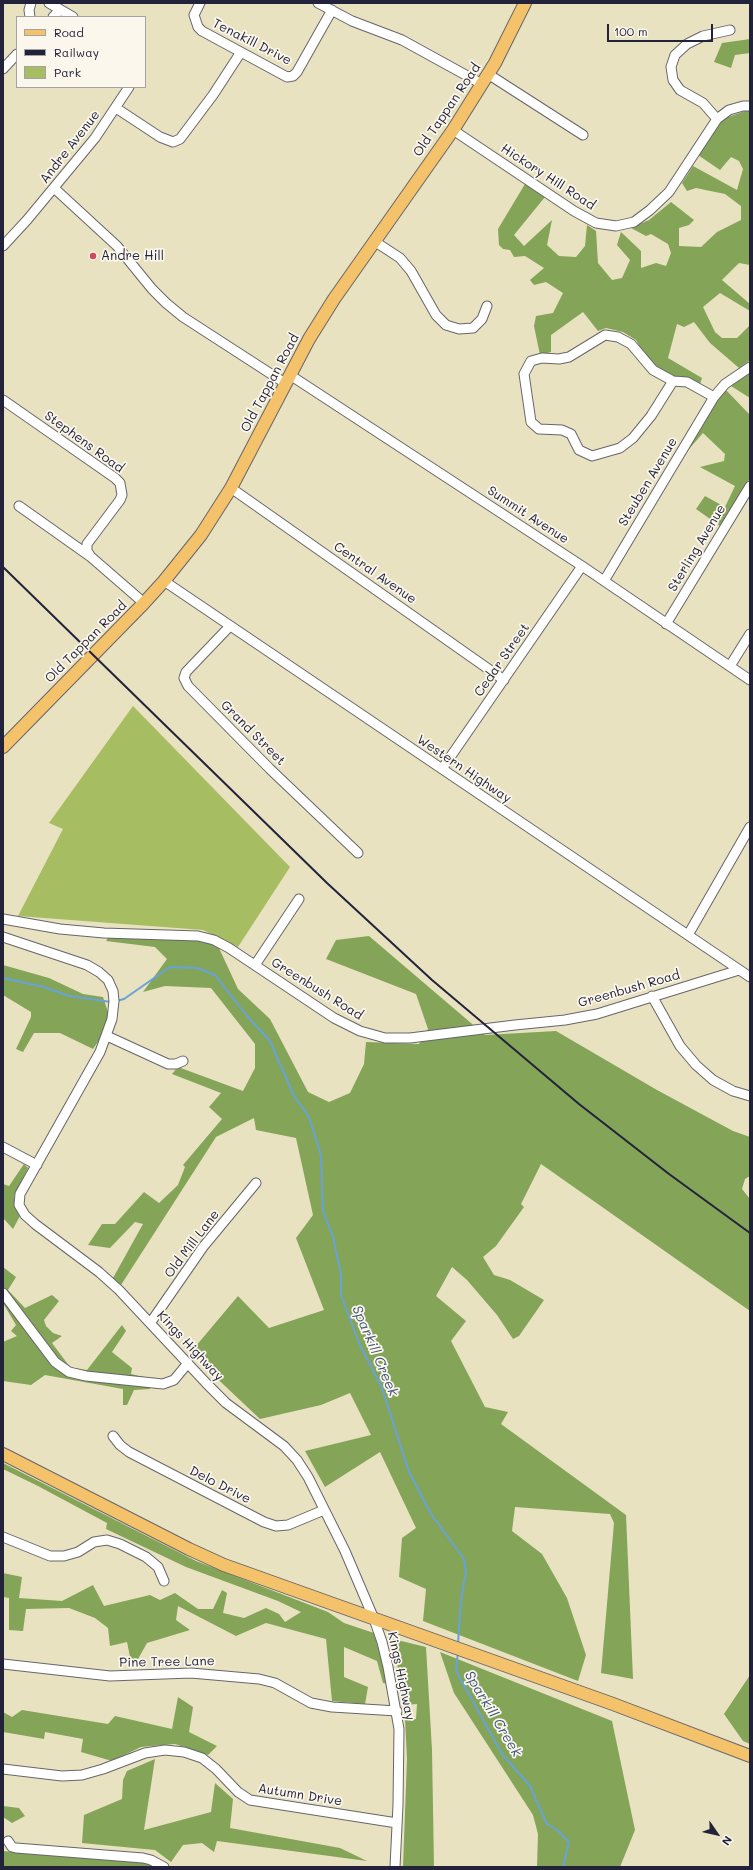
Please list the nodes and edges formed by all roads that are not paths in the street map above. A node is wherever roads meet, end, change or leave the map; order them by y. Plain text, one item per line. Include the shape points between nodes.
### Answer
1 (31, 3) edge
2 (49, 3) edge
3 (200, 3) edge
4 (318, 3) edge
5 (525, 3) edge
6 (60, 10) junction
7 (332, 10) junction
8 (30, 16) edge
9 (54, 16) edge
10 (72, 16) edge
11 (730, 30) dead end
12 (241, 52) junction
13 (16, 55) edge
14 (3, 69) edge
15 (485, 79) junction
16 (128, 88) edge
17 (750, 106) edge
18 (116, 108) junction
19 (717, 119) junction
20 (453, 130) junction
21 (583, 135) dead end
22 (54, 188) junction
23 (374, 241) junction
24 (3, 246) edge
25 (487, 306) dead end
26 (750, 367) edge
27 (288, 379) junction
28 (673, 381) junction
29 (714, 397) junction
30 (3, 400) edge
31 (750, 486) edge
32 (231, 488) junction
33 (19, 506) dead end
34 (91, 557) junction
35 (582, 566) junction
36 (164, 581) junction
37 (604, 581) junction
38 (144, 603) junction
39 (666, 624) junction
40 (230, 626) junction
41 (750, 634) edge
42 (730, 666) junction
43 (504, 680) junction
44 (750, 680) edge
45 (3, 747) edge
46 (442, 769) junction
47 (750, 827) edge
48 (358, 853) dead end
49 (299, 899) dead end
50 (3, 919) edge
51 (688, 935) junction
52 (4, 937) edge
53 (255, 966) junction
54 (738, 970) junction
55 (750, 977) edge
56 (652, 996) junction
57 (107, 1036) junction
58 (183, 1061) dead end
59 (750, 1096) edge
60 (3, 1147) edge
61 (37, 1165) junction
62 (256, 1183) dead end
63 (3, 1294) edge
64 (150, 1322) junction
65 (188, 1363) junction
66 (112, 1436) dead end
67 (3, 1454) edge
68 (324, 1510) junction
69 (3, 1537) edge
70 (164, 1581) dead end
71 (374, 1619) junction
72 (3, 1664) edge
73 (397, 1711) junction
74 (750, 1756) edge
75 (3, 1769) edge
76 (397, 1823) junction
77 (8, 1841) dead end
78 (164, 1867) edge
79 (395, 1867) edge

1 - 8 street
2 - 6 street
3 - 12 street, Tenakill Drive via 194,16 198,27
4 - 7 street
5 - 15 main road, Old Tappan Road via 507,42
6 - 9 street
6 - 10 street
7 - 12 street, Tenakill Drive via 293,76 281,75
7 - 15 street
11 - 19 street via 703,36 687,44 675,55 671,67 672,80 680,90 703,104
12 - 18 street, Andre Avenue via 180,139 173,142 160,137
13 - 14 street
15 - 20 main road, Old Tappan Road
15 - 21 street
16 - 18 street
17 - 19 street, Hickory Hill Road via 730,110
18 - 22 street, Andre Avenue
19 - 20 street, Hickory Hill Road via 669,192 634,222 616,226 596,223 574,211
20 - 23 main road, Old Tappan Road
22 - 24 street, Andre Avenue
22 - 27 street via 117,246 152,289 177,312
23 - 25 street via 400,258 411,271 436,315 446,325 459,329 473,328 482,319
23 - 27 main road, Old Tappan Road via 333,301
26 - 29 street via 725,384
27 - 32 main road, Old Tappan Road
27 - 35 street, Summit Avenue
28 - 28 street via 652,370 631,344 618,337 605,335 570,357 531,361 524,374 532,422 539,429 562,430 570,434 579,450 592,456 620,448 633,438 651,416
28 - 29 street via 687,382
29 - 37 street, Steuben Avenue
30 - 34 street, Stephens Road via 120,483 120,500 87,544 86,551
31 - 39 street, Sterling Avenue
32 - 36 main road, Old Tappan Road via 201,535
32 - 43 street, Central Avenue
33 - 34 street
34 - 38 street
35 - 37 street, Summit Avenue
35 - 43 street, Cedar Street
36 - 38 main road, Old Tappan Road
36 - 40 street, Western Highway
37 - 39 street, Summit Avenue
38 - 45 main road, Old Tappan Road
39 - 42 street, Summit Avenue
40 - 46 street, Western Highway
40 - 48 street, Grand Street via 186,672 184,678 188,686
41 - 42 street
42 - 44 street, Summit Avenue
43 - 46 street, Cedar Street
46 - 51 street, Western Highway
47 - 51 street
49 - 53 street
50 - 53 street, Greenbush Road via 60,929 104,933 198,936 214,940
51 - 54 street, Western Highway
52 - 57 street, Kings Highway via 87,965 108,980 114,1001
53 - 56 street, Greenbush Road via 334,1018 360,1031 385,1038 416,1037 565,1020 597,1014
54 - 55 street, Western Highway
54 - 56 street, Greenbush Road
56 - 59 street via 680,1046 696,1065 713,1080 733,1091
57 - 58 street via 168,1064
57 - 61 street, Kings Highway
60 - 61 street
61 - 64 street, Kings Highway via 20,1194 19,1205 24,1215 99,1272
62 - 64 street, Old Mill Lane via 203,1246
63 - 65 street via 55,1362 70,1372 163,1384 174,1380
64 - 65 street, Kings Highway
65 - 68 street, Kings Highway via 226,1403 284,1446 297,1460
66 - 68 street, Delo Drive via 129,1452 264,1522 276,1526 288,1525
67 - 71 main road via 206,1557
68 - 71 street, Kings Highway
69 - 70 street via 50,1556 64,1556 78,1552 94,1542 107,1540 146,1557 158,1567
71 - 73 street, Kings Highway via 382,1642
71 - 74 main road
72 - 73 street, Pine Tree Lane via 110,1676 191,1673 259,1679 275,1683 311,1703 332,1707
73 - 76 street, Kings Highway
75 - 76 street, Autumn Drive via 62,1776 82,1775 145,1753 165,1750 184,1752 202,1758 250,1800
76 - 79 street, Kings Highway
77 - 78 street via 16,1848 143,1858

